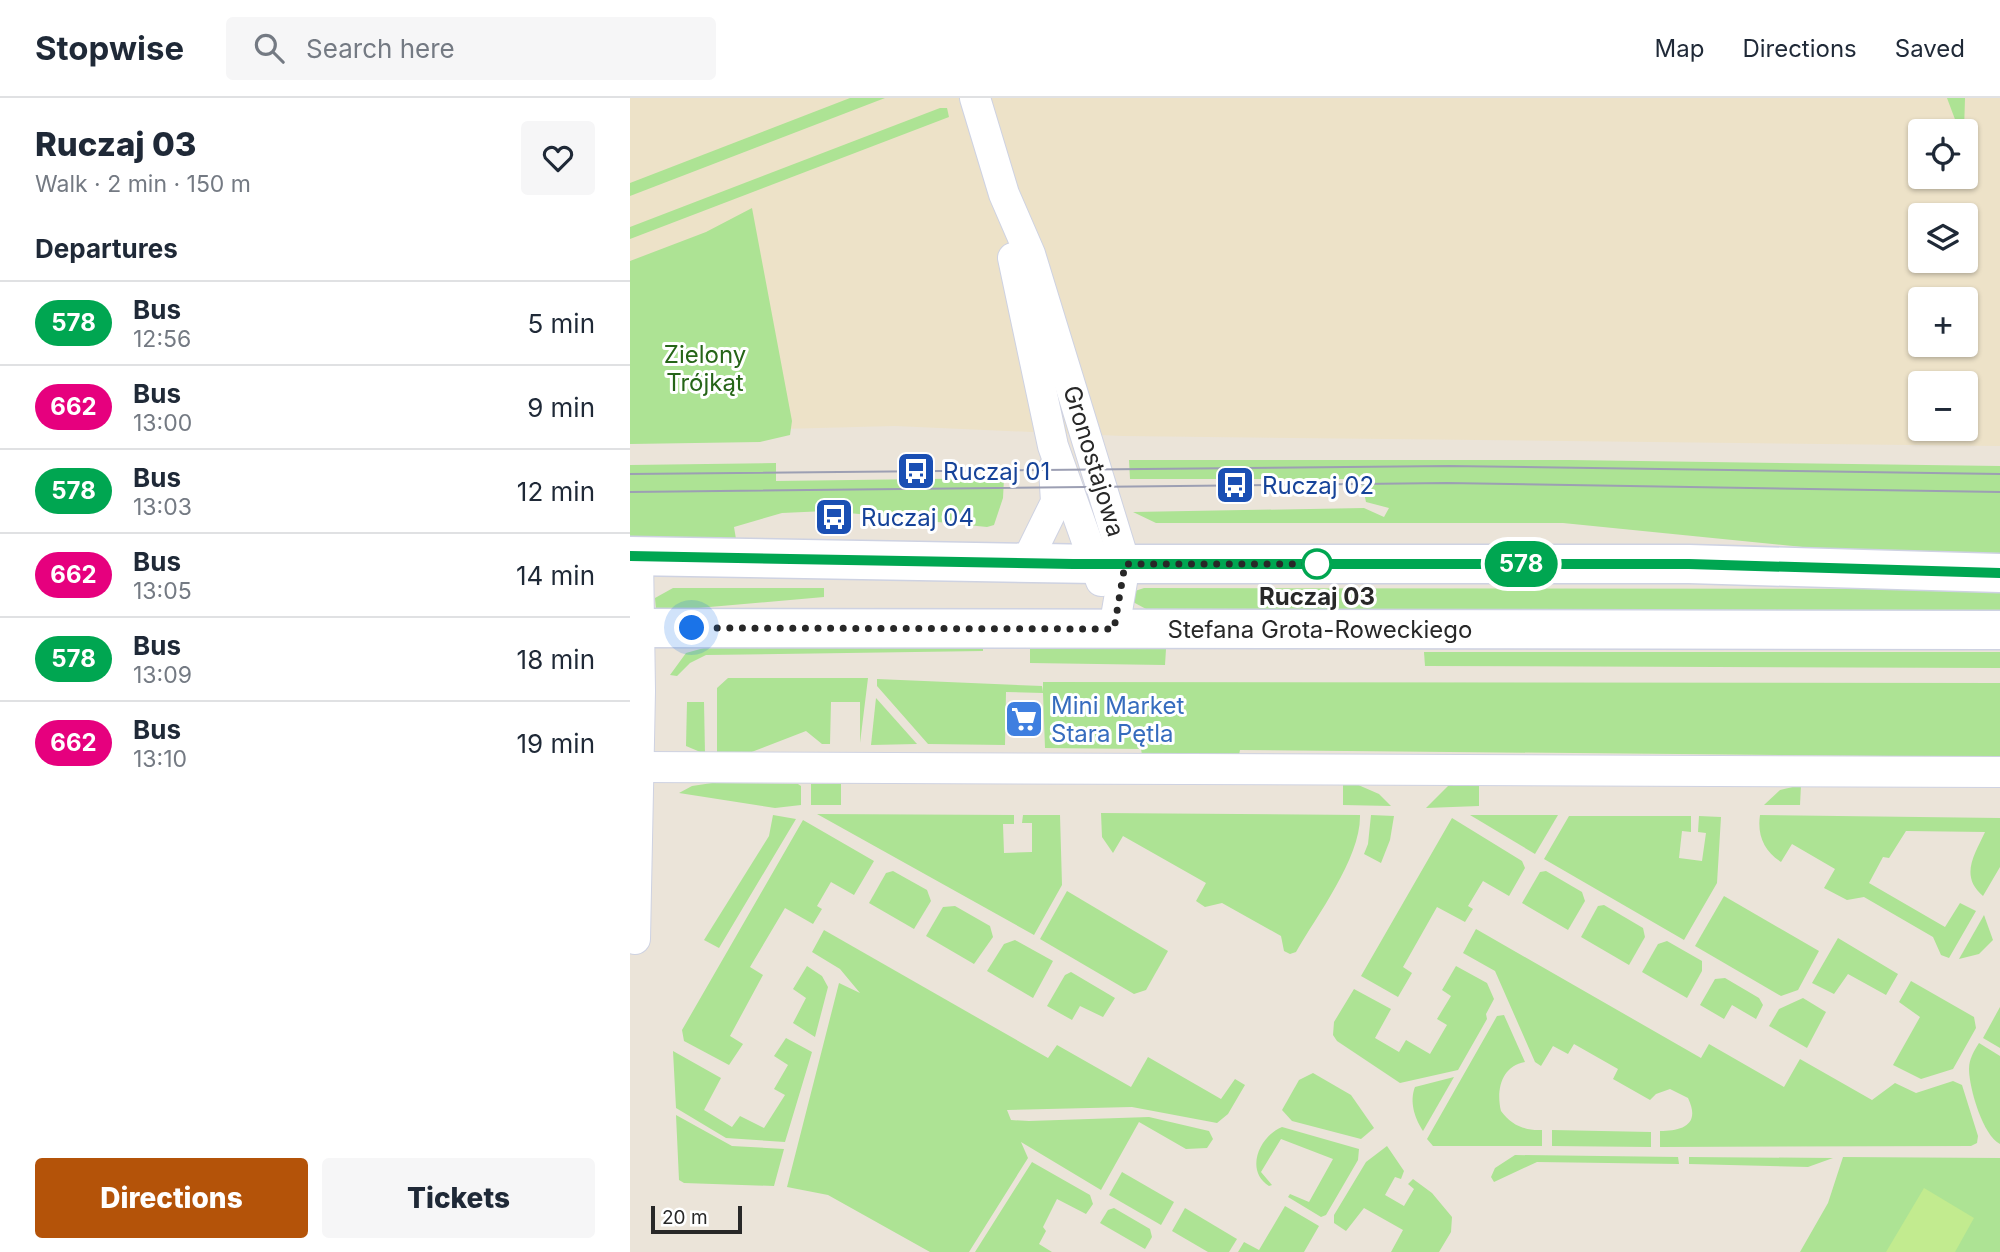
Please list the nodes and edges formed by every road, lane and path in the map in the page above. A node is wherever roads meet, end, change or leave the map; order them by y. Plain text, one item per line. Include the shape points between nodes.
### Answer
1 (975, 98) edge
2 (1004, 194) junction
3 (1053, 446) junction
4 (634, 556) edge
5 (1026, 563) junction
6 (1110, 564) junction
7 (2000, 573) edge
8 (635, 628) edge
9 (1114, 629) junction
10 (2000, 630) edge
11 (639, 767) junction
12 (2000, 772) edge
13 (635, 939) dead end

1 - 2 street, Gronostajowa
2 - 3 street, Gronostajowa via 1008,234
2 - 6 street, Gronostajowa via 1030,254
3 - 5 street, Gronostajowa via 1056,502
3 - 6 street, Gronostajowa
4 - 5 main road
4 - 8 street
5 - 6 main road
6 - 7 main road via 1689,564
6 - 9 street, Gronostajowa
8 - 9 main road, Stefana Grota-Roweckiego
8 - 11 street
9 - 10 main road, Stefana Grota-Roweckiego
11 - 12 street
11 - 13 street

